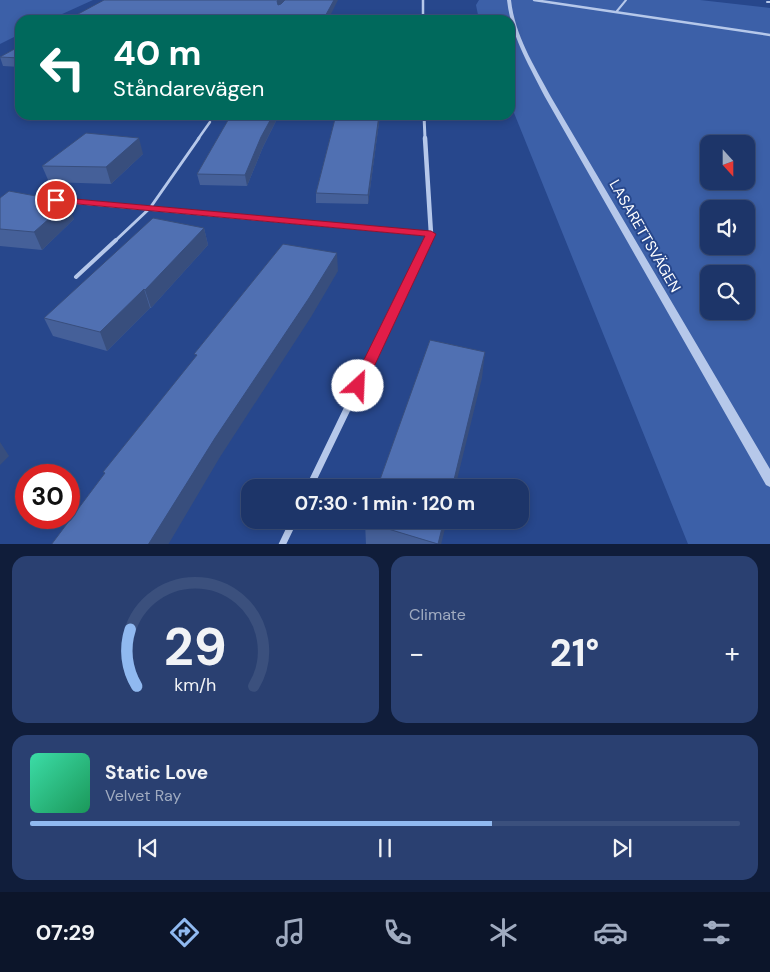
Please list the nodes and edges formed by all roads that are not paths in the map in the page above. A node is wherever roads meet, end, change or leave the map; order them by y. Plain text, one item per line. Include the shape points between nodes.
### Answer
1 (423, 0) edge
2 (509, 0) edge
3 (534, 0) edge
4 (626, 0) edge
5 (617, 11) junction
6 (422, 15) edge
7 (510, 15) edge
8 (515, 31) edge
9 (770, 35) edge
10 (424, 120) edge
11 (210, 122) dead end
12 (38, 198) edge
13 (150, 208) junction
14 (431, 234) junction
15 (76, 278) dead end
16 (314, 479) edge
17 (770, 481) edge
18 (290, 529) edge
19 (282, 544) edge

1 - 6 street
2 - 7 street, LASARETTSVÄGEN
3 - 5 street
4 - 5 lane
5 - 9 street
8 - 17 street, LASARETTSVÄGEN via 548,97
10 - 14 street
11 - 13 lane
12 - 13 street
13 - 14 street
13 - 15 lane
14 - 16 street
18 - 19 street

